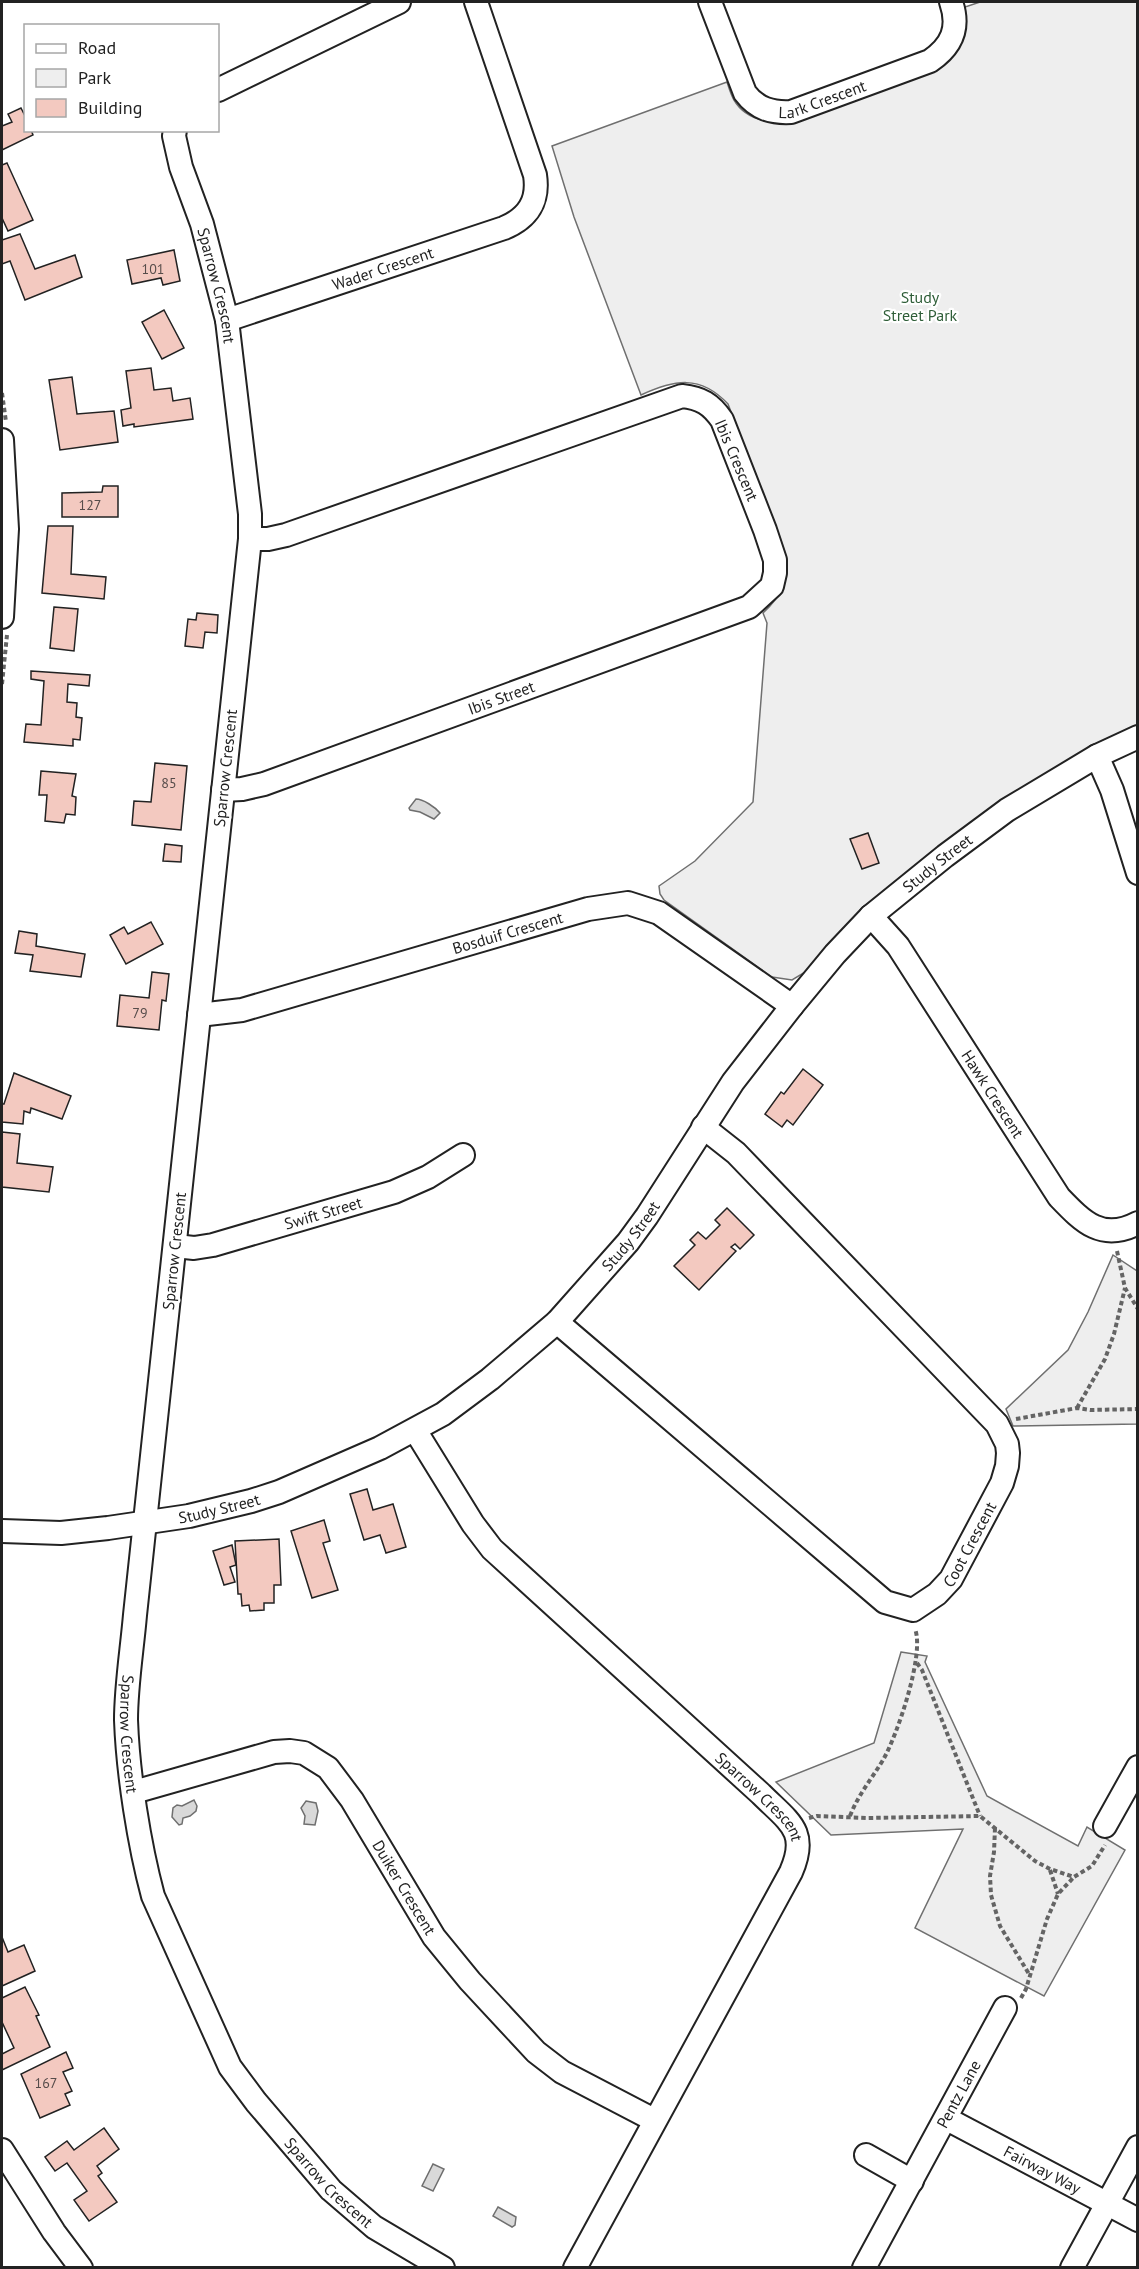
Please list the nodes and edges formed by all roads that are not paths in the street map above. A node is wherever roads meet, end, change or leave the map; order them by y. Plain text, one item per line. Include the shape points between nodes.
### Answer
1 (399, 2) edge
2 (476, 2) edge
3 (710, 2) edge
4 (951, 2) edge
5 (219, 90) edge
6 (175, 132) edge
7 (227, 320) junction
8 (2, 440) edge
9 (250, 539) junction
10 (772, 586) joint
11 (2, 617) edge
12 (1137, 737) edge
13 (1097, 756) junction
14 (222, 790) junction
15 (1137, 873) edge
16 (871, 916) junction
17 (792, 1006) junction
18 (199, 1015) junction
19 (703, 1127) junction
20 (463, 1155) dead end
21 (1137, 1222) edge
22 (175, 1246) junction
23 (557, 1322) junction
24 (414, 1430) junction
25 (146, 1523) junction
26 (2, 1531) edge
27 (1136, 1774) edge
28 (134, 1792) junction
29 (1106, 1834) road end
30 (1005, 2008) dead end
31 (947, 2119) junction
32 (654, 2120) junction
33 (1137, 2147) edge
34 (2, 2150) edge
35 (866, 2155) dead end
36 (912, 2181) junction
37 (1107, 2203) junction
38 (1137, 2220) edge
39 (81, 2268) edge
40 (443, 2268) edge
41 (575, 2268) edge
42 (864, 2268) edge
43 (1072, 2268) edge

1 - 5 street
2 - 7 street, Wader Crescent via 537,183 532,208 504,228
3 - 4 street, Lark Crescent via 745,93 763,109 778,113 930,61 943,52 954,33 956,18
6 - 7 street, Sparrow Crescent via 181,167 202,224
7 - 9 street, Sparrow Crescent
8 - 11 street via 7,529
9 - 10 street, Ibis Crescent via 286,535 682,396 714,408 722,420 775,560
9 - 14 street, Sparrow Crescent
10 - 14 street, Ibis Street via 749,607 700,626 264,784
12 - 13 street, Study Street
13 - 15 street via 1112,790
13 - 16 street, Study Street via 1006,810
14 - 18 street, Sparrow Crescent
16 - 17 street, Study Street
16 - 21 street, Hawk Crescent via 898,946 1059,1197 1082,1221 1112,1232
17 - 18 street, Bosduif Crescent via 659,913 628,903 588,909 242,1010
17 - 19 street, Study Street
18 - 22 street, Sparrow Crescent
19 - 23 street, Study Street via 628,1242
19 - 23 street, Coot Crescent via 736,1153 998,1426 1008,1453 1002,1484 951,1579 938,1594 912,1610 885,1602
20 - 22 street, Swift Street via 428,1178 394,1192 213,1245
22 - 25 street, Sparrow Crescent
23 - 24 street, Study Street via 465,1398
24 - 25 street, Study Street via 279,1492 198,1514
24 - 32 street, Sparrow Crescent via 492,1549 790,1823 797,1834 798,1856 791,1872
25 - 26 street, Study Street via 61,1533
25 - 28 street, Sparrow Crescent via 126,1719
27 - 29 street
28 - 32 street, Duiker Crescent via 274,1752 304,1753 316,1760 328,1768 352,1800 434,1937 515,2030 548,2063
28 - 40 street, Sparrow Crescent via 153,1896 230,2067 331,2190 374,2227
30 - 31 street, Pentz Lane
31 - 36 street, Pentz Lane
31 - 37 street, Fairway Way
32 - 41 street, Sparrow Crescent
33 - 37 street
34 - 39 street
35 - 36 street
36 - 42 street, Pentz Lane
37 - 38 street, Fairway Way
37 - 43 street

